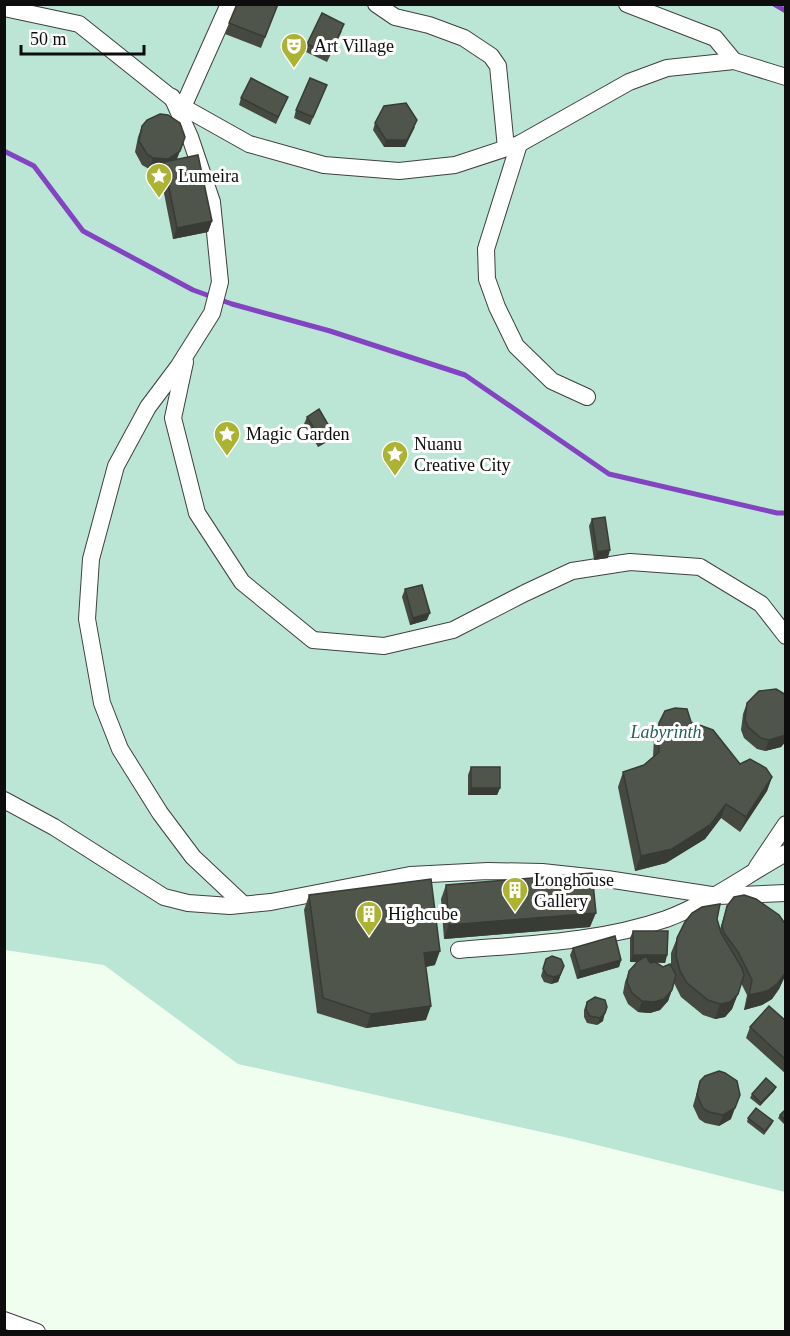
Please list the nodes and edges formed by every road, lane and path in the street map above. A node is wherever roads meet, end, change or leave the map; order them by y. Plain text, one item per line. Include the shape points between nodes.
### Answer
1 (229, 4) edge
2 (376, 4) edge
3 (627, 4) edge
4 (4, 9) edge
5 (734, 61) junction
6 (786, 77) edge
7 (177, 102) junction
8 (512, 146) junction
9 (188, 350) junction
10 (587, 397) dead end
11 (786, 636) edge
12 (4, 800) edge
13 (786, 824) edge
14 (786, 853) edge
15 (754, 870) junction
16 (786, 893) edge
17 (718, 896) junction
18 (243, 904) junction
19 (459, 950) dead end
20 (4, 1320) edge
21 (37, 1332) edge

1 - 7 street
2 - 8 street via 395,17 464,38 491,56 498,66
3 - 5 street via 715,38
4 - 7 street via 79,24
5 - 6 street
5 - 8 street via 667,68 629,82
7 - 8 street via 249,144 324,165 399,171 455,165
7 - 9 street via 212,202 220,282 212,313
8 - 10 street via 486,249 487,279 516,346 552,381
9 - 11 street via 173,418 196,513 242,582 314,640 384,646 453,630 572,571 630,562 700,567 761,604
9 - 18 street via 148,407 116,466 91,559 87,619 102,703 120,749 193,857
12 - 18 street via 164,897 188,903
13 - 15 street
14 - 15 street
15 - 17 street
16 - 17 street
17 - 18 street via 542,872 488,871 410,875
17 - 19 street via 666,918 597,938
20 - 21 street

